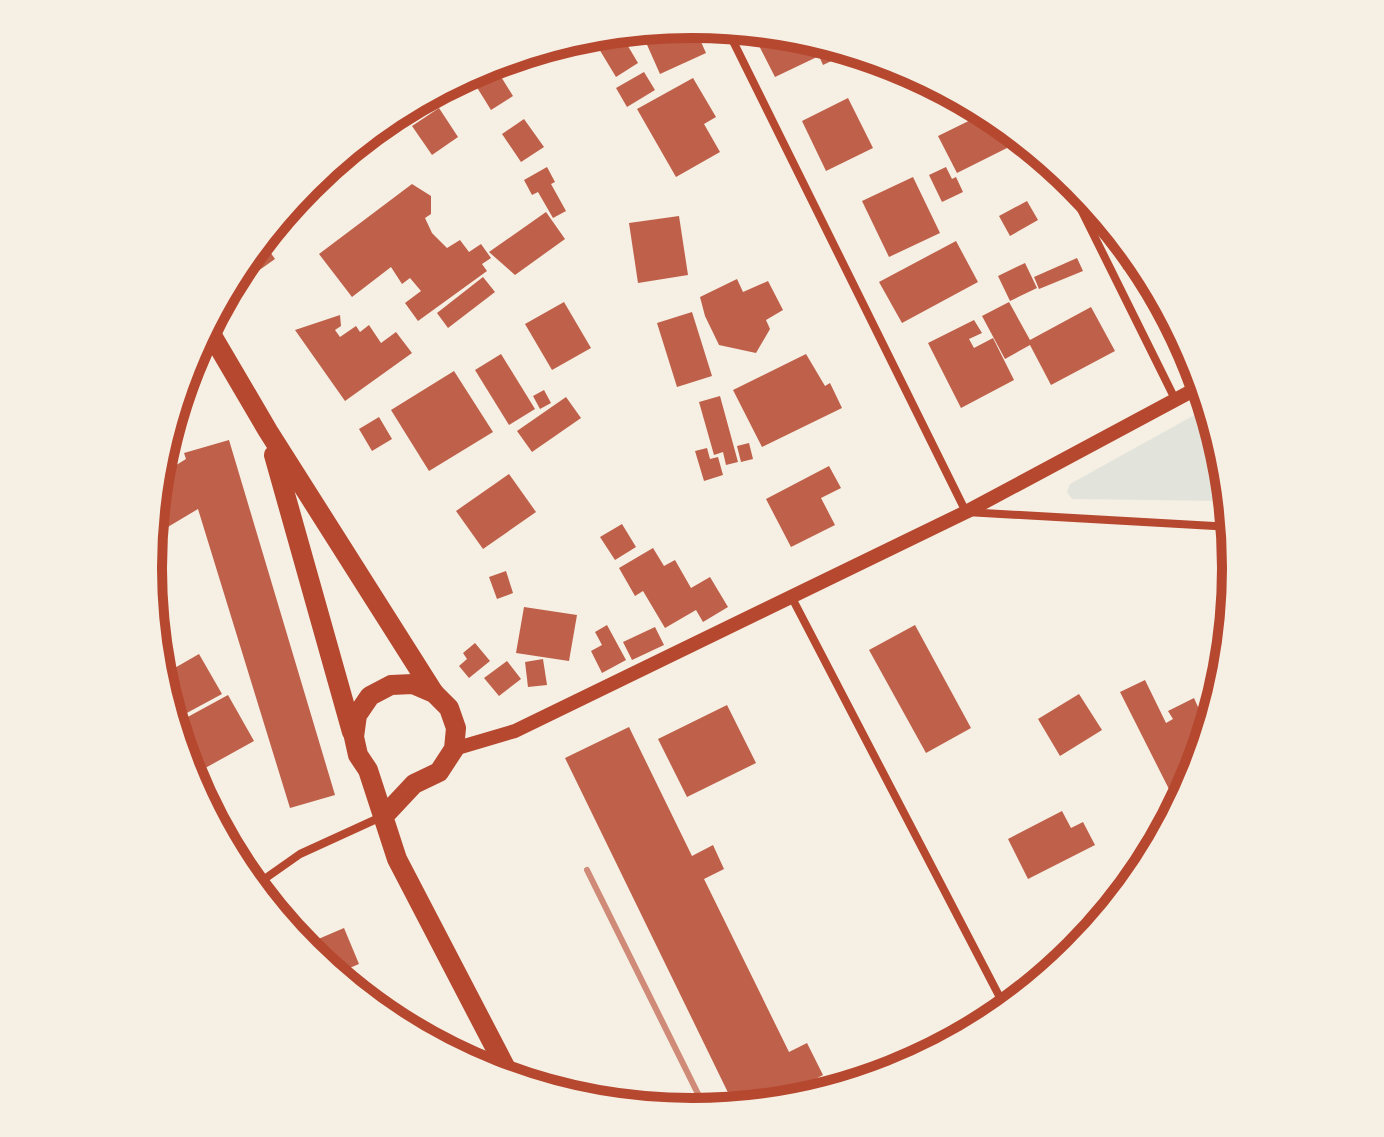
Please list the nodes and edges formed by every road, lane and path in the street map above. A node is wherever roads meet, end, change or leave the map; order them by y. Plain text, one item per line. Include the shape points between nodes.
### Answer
1 (732, 40) edge
2 (1080, 207) edge
3 (214, 339) edge
4 (1191, 391) edge
5 (1175, 399) junction
6 (268, 431) junction
7 (966, 512) junction
8 (1220, 526) edge
9 (791, 596) junction
10 (434, 693) junction
11 (354, 737) junction
12 (454, 749) junction
13 (368, 770) junction
14 (414, 784) junction
15 (384, 816) junction
16 (263, 880) edge
17 (1001, 999) edge
18 (504, 1065) edge

1 - 7 street
2 - 5 street
3 - 6 main road
4 - 5 street
5 - 7 street
6 - 10 main road
6 - 11 main road
7 - 8 street
7 - 9 street
9 - 12 street via 515,731
9 - 17 street
10 - 11 main road via 413,684 391,685 370,696 357,715
10 - 12 main road via 449,708 456,728
11 - 13 main road
12 - 14 main road via 439,772
13 - 14 main road via 389,783
13 - 15 main road
14 - 15 main road
15 - 16 street via 300,854
15 - 18 main road via 397,859

